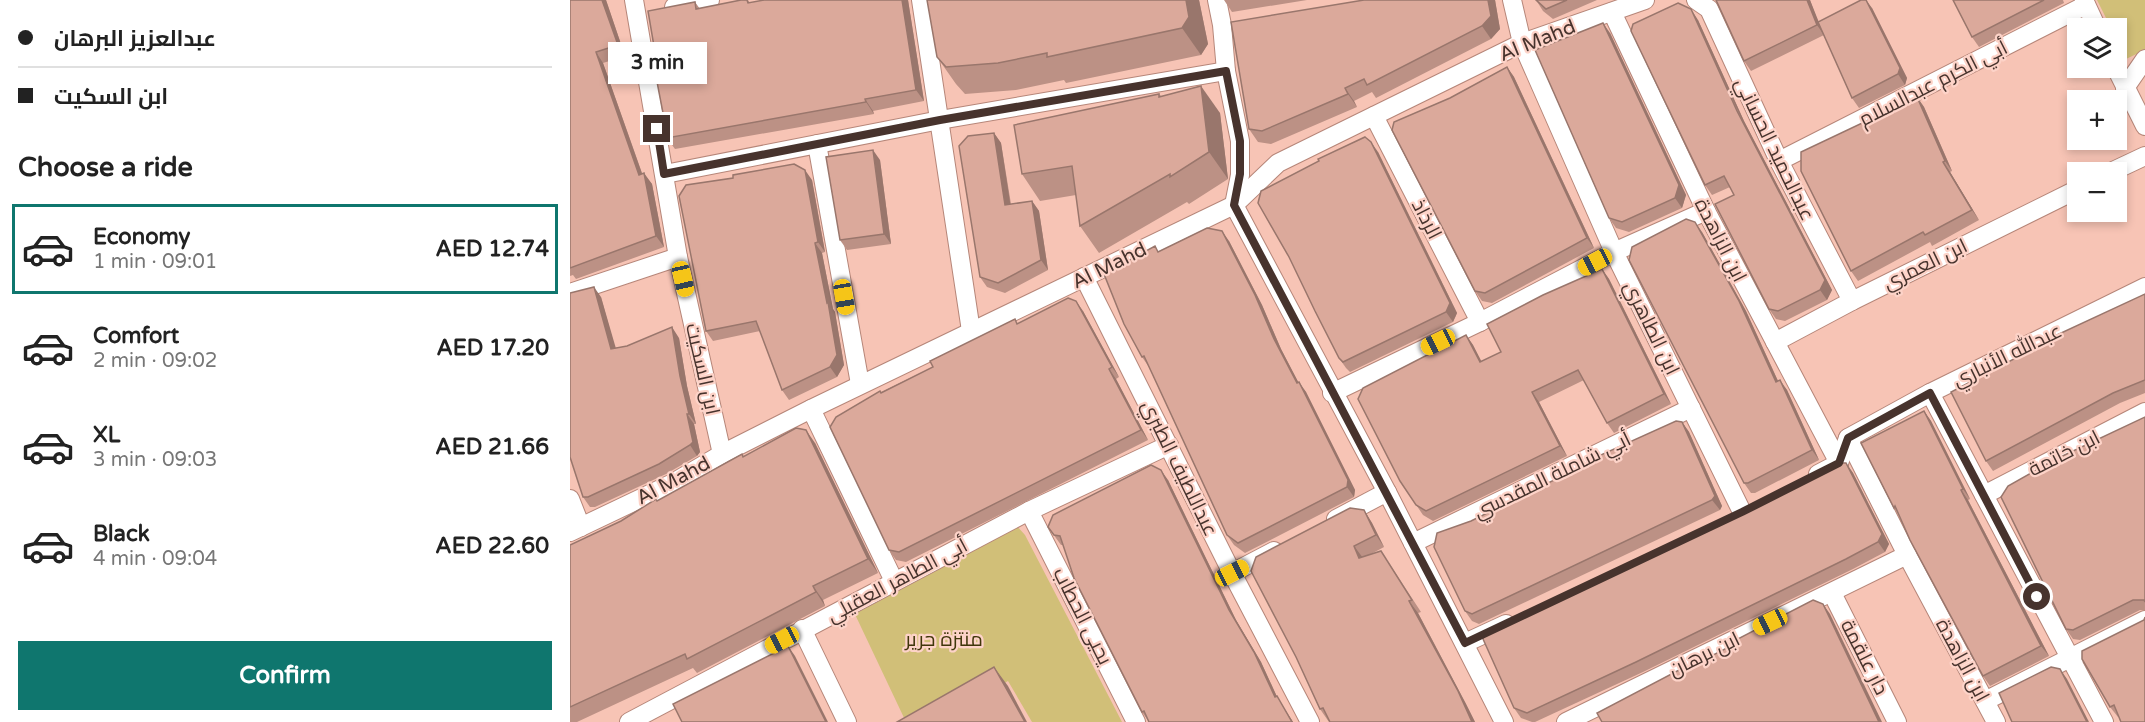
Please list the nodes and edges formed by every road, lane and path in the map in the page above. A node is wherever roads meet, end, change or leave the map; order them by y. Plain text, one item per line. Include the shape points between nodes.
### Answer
1 (710, 0) edge
2 (921, 0) edge
3 (1217, 0) edge
4 (1512, 0) edge
5 (1645, 0) edge
6 (1696, 0) edge
7 (2085, 2) edge
8 (636, 8) edge
9 (1612, 12) junction
10 (2092, 18) edge
11 (1522, 43) junction
12 (2145, 59) edge
13 (1226, 71) junction
14 (2120, 78) edge
15 (2125, 88) junction
16 (1374, 116) junction
17 (940, 120) junction
18 (2145, 126) edge
19 (817, 144) junction
20 (2145, 156) edge
21 (1779, 161) junction
22 (2127, 164) edge
23 (664, 174) junction
24 (2067, 194) edge
25 (1234, 205) junction
26 (1706, 211) junction
27 (1614, 252) junction
28 (678, 257) junction
29 (1084, 276) junction
30 (2145, 287) edge
31 (570, 293) edge
32 (1852, 301) junction
33 (1480, 322) junction
34 (971, 331) junction
35 (1775, 342) junction
36 (860, 384) junction
37 (1332, 393) junction
38 (1930, 393) junction
39 (1691, 408) junction
40 (811, 409) junction
41 (2145, 412) edge
42 (1848, 438) junction
43 (1169, 445) junction
44 (722, 454) junction
45 (1839, 463) junction
46 (1801, 483) edge
47 (1387, 492) junction
48 (1984, 495) junction
49 (570, 499) edge
50 (1762, 502) edge
51 (1029, 511) junction
52 (1742, 512) junction
53 (1722, 522) edge
54 (1325, 525) edge
55 (575, 529) edge
56 (1294, 541) edge
57 (1413, 543) junction
58 (1907, 555) junction
59 (1232, 573) junction
60 (894, 581) junction
61 (1832, 593) junction
62 (1527, 614) edge
63 (2145, 620) edge
64 (802, 629) junction
65 (1465, 643) junction
66 (2070, 659) junction
67 (1985, 701) junction
68 (660, 715) edge
69 (629, 722) edge
70 (847, 722) edge
71 (1136, 722) edge
72 (1310, 722) edge
73 (1504, 722) edge
74 (1566, 722) edge
75 (1897, 722) edge
76 (1996, 722) edge
77 (2104, 722) edge

1 - 8 street
2 - 17 street
3 - 13 street via 1228,24
4 - 11 street, ابن الطاهري
5 - 9 street, Al Mahd
6 - 21 street, عبدالحميد الحساني via 1709,9
7 - 10 street
7 - 21 street, أبي الكرم عبدالسلام
8 - 23 street, ابن السكيت
9 - 11 street, Al Mahd
9 - 26 street, ابن الزاهدة
11 - 16 street, Al Mahd
11 - 27 street, ابن الطاهري
12 - 15 street
13 - 17 street
13 - 25 street via 1240,141 1240,174
14 - 15 street
15 - 18 street
16 - 25 street, Al Mahd via 1278,164
16 - 33 street, الرذاذ
17 - 19 street
17 - 34 street
19 - 23 street
19 - 36 street
20 - 22 street
21 - 32 street, عبدالحميد الحساني
23 - 28 street, ابن السكيت
24 - 32 street, ابن العمري
25 - 29 street, Al Mahd
25 - 37 street
26 - 27 street
26 - 35 street, ابن الزاهدة
27 - 33 street
27 - 39 street, ابن الطاهري
28 - 31 street
28 - 44 street, ابن السكيت
29 - 34 street, Al Mahd
29 - 43 street, عبداللطيف الطبري
30 - 38 street, عبدالله الأنباري
32 - 35 street, ابن العمري
33 - 37 street
34 - 36 street, Al Mahd
35 - 45 street, ابن الزاهدة
36 - 40 street, Al Mahd
37 - 47 street
38 - 42 street, عبدالله الأنباري
38 - 48 street
39 - 52 street, ابن الطاهري
39 - 57 street, أبي شاملة المقدسي
40 - 44 street, Al Mahd
40 - 60 street
41 - 48 street, ابن خاتمة
42 - 45 street
42 - 58 street, ابن الزاهدة
43 - 51 street, أبي الطاهر العقيلي
43 - 59 street, عبداللطيف الطبري
44 - 55 street, Al Mahd via 671,484
45 - 46 street
47 - 54 street
47 - 57 street
48 - 66 street
49 - 55 street
50 - 52 street
51 - 60 street, أبي الطاهر العقيلي
51 - 71 street, يحيى الحطاب
52 - 53 street
56 - 59 street
57 - 65 street
58 - 61 street, ابن برهان
58 - 67 street, ابن الزاهدة
59 - 72 street, عبداللطيف الطبري
60 - 64 street, أبي الطاهر العقيلي
61 - 74 street, ابن برهان
61 - 75 street, دار علقمة
62 - 65 street
63 - 66 street
64 - 68 street, أبي الطاهر العقيلي
64 - 70 street
65 - 73 street
66 - 67 street
66 - 77 street
67 - 76 street, ابن الزاهدة
68 - 69 street, أبي الطاهر العقيلي

